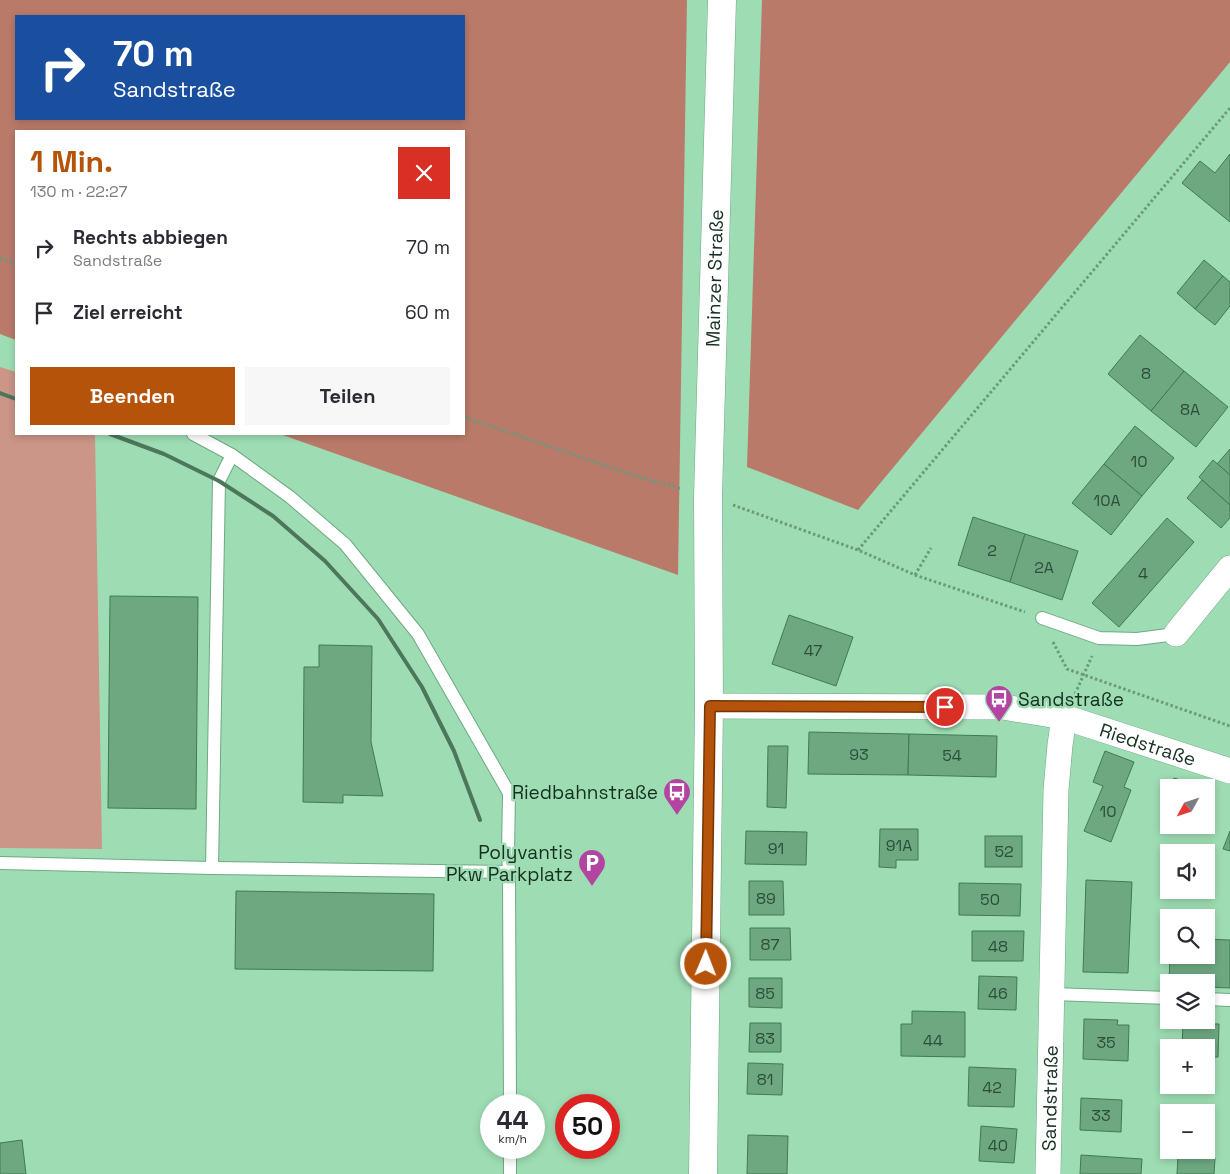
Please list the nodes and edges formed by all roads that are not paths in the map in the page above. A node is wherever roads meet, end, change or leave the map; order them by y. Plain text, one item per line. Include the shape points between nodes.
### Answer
1 (722, 0) edge
2 (196, 435) edge
3 (232, 455) junction
4 (1230, 568) edge
5 (1042, 618) road end
6 (1176, 634) joint
7 (710, 706) junction
8 (1064, 717) junction
9 (1230, 771) edge
10 (0, 863) edge
11 (212, 868) junction
12 (509, 872) junction
13 (1052, 994) junction
14 (1160, 998) edge
15 (1215, 999) edge
16 (1230, 1000) edge
17 (510, 1094) edge
18 (510, 1159) edge
19 (510, 1174) edge
20 (703, 1174) edge
21 (1048, 1174) edge

1 - 7 main road, Mainzer Straße via 708,496
2 - 3 lane
3 - 11 lane via 219,481
3 - 12 lane via 290,497 345,544 418,634 509,793
4 - 6 street
5 - 6 lane via 1099,638 1138,639
7 - 8 street via 1003,707
7 - 20 main road
8 - 9 street, Riedstraße
8 - 13 street, Sandstraße via 1056,790
10 - 11 lane
11 - 12 lane
12 - 17 lane
13 - 14 lane
13 - 21 street, Sandstraße
15 - 16 lane
18 - 19 lane

